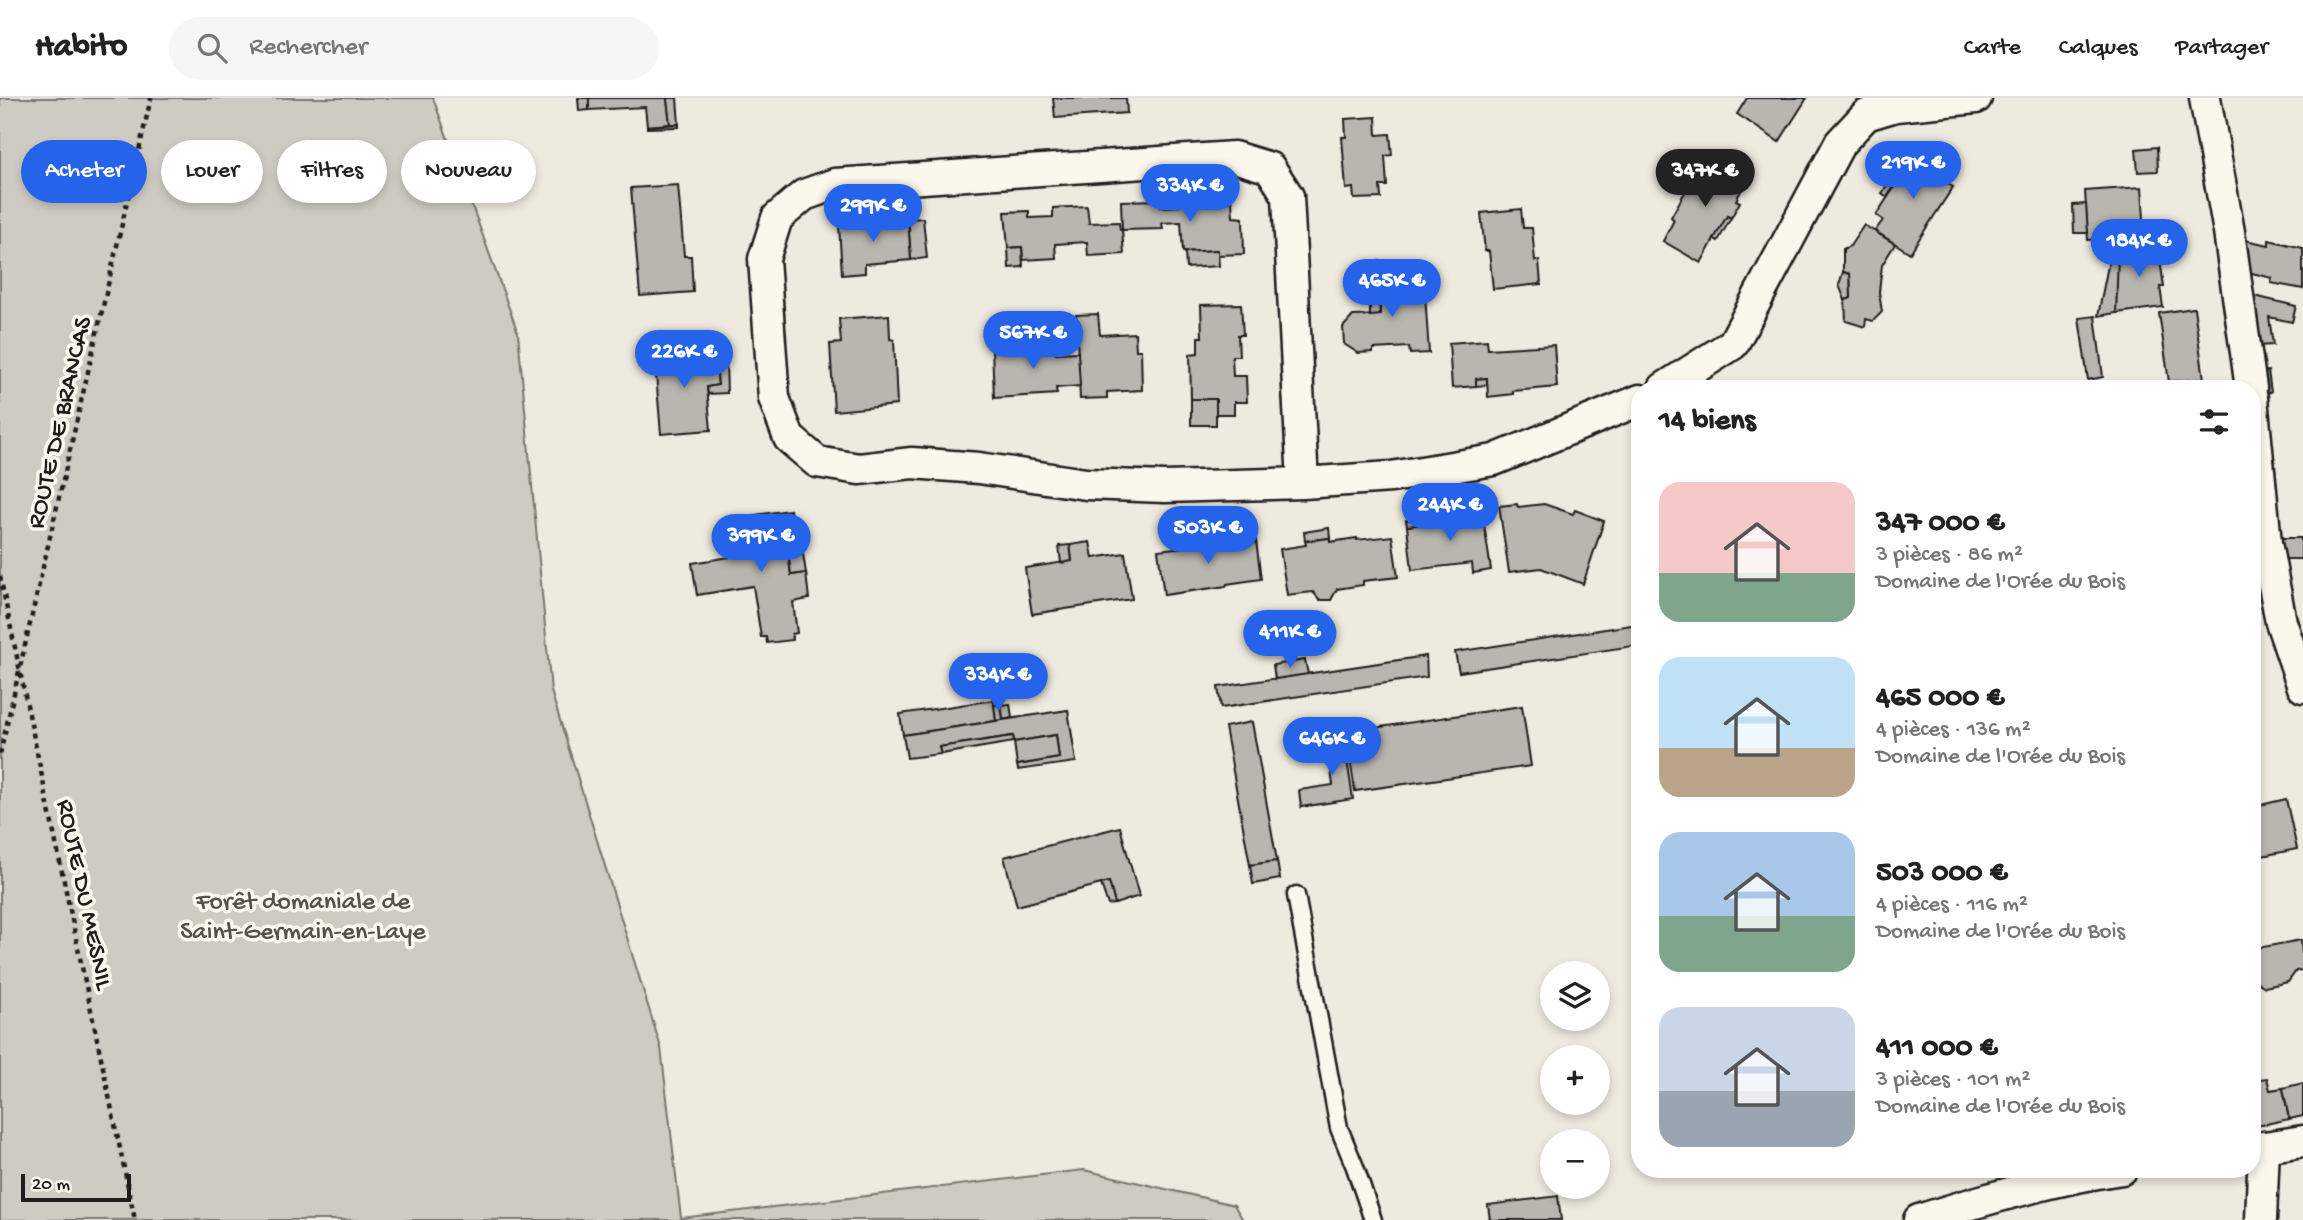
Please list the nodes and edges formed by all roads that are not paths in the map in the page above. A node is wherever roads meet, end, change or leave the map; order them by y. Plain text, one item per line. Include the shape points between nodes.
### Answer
1 (1976, 98) edge
2 (2205, 98) edge
3 (1677, 380) edge
4 (2250, 380) edge
5 (1631, 404) edge
6 (1303, 483) junction
7 (2261, 491) edge
8 (2303, 687) edge
9 (1296, 895) dead end
10 (2303, 1141) edge
11 (2261, 1148) edge
12 (2074, 1178) edge
13 (2259, 1178) edge
14 (1373, 1220) edge
15 (1919, 1220) edge
16 (2261, 1220) edge

1 - 3 street via 1896,106 1866,115 1840,143 1733,344
2 - 4 street
5 - 6 street via 1494,460 1391,477
6 - 6 street via 1086,484 979,468 912,463 859,469 817,462 789,438 774,398 764,259 777,218 804,194 835,184 1234,157 1270,168 1288,196
7 - 8 street via 2281,622
9 - 14 lane via 1339,1128
10 - 11 street
12 - 15 street
13 - 16 street

